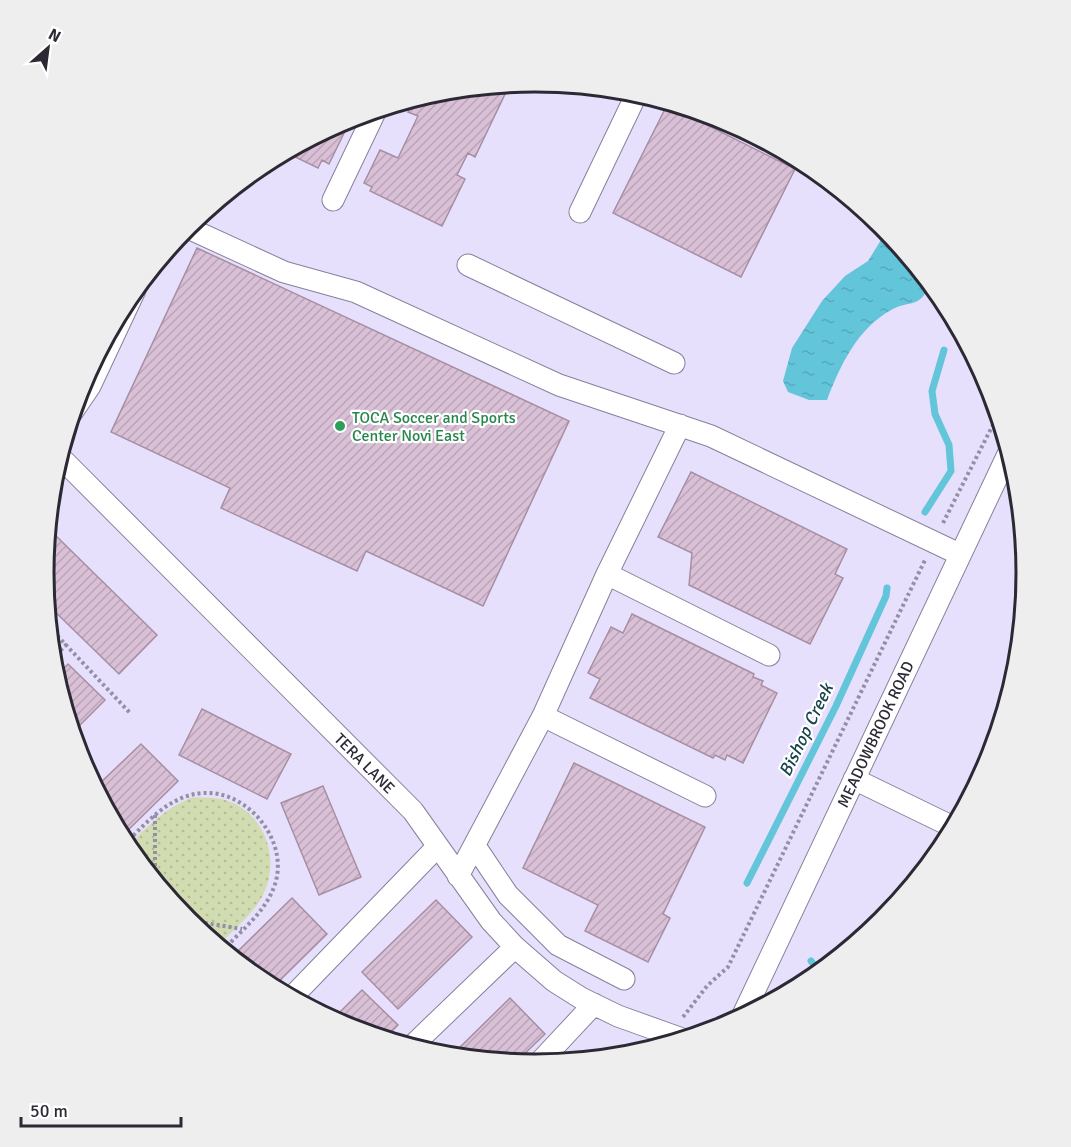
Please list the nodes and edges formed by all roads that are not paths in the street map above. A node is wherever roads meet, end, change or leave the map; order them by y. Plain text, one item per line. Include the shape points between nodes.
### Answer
1 (633, 102) edge
2 (370, 122) edge
3 (333, 200) dead end
4 (580, 212) dead end
5 (196, 232) edge
6 (468, 265) dead end
7 (674, 363) dead end
8 (680, 425) junction
9 (1004, 462) edge
10 (67, 464) edge
11 (959, 554) junction
12 (607, 574) junction
13 (769, 655) dead end
14 (543, 716) junction
15 (854, 779) junction
16 (705, 796) dead end
17 (946, 824) edge
18 (438, 846) junction
19 (475, 846) junction
20 (458, 876) junction
21 (515, 947) junction
22 (624, 979) dead end
23 (297, 991) edge
24 (594, 1004) junction
25 (747, 1005) edge
26 (671, 1035) edge
27 (418, 1041) edge
28 (547, 1055) edge

1 - 4 street
2 - 3 street
5 - 8 street via 284,272 356,292 559,385
6 - 7 street
8 - 11 street via 711,436
8 - 12 street
9 - 11 street, MEADOWBROOK ROAD
10 - 18 street, TERA LANE via 413,812
11 - 15 street, MEADOWBROOK ROAD
12 - 13 street
12 - 14 street
14 - 16 street
14 - 19 street
15 - 17 street
15 - 25 street, MEADOWBROOK ROAD
18 - 20 street, TERA LANE
18 - 23 street
19 - 20 street
19 - 22 street via 508,895 558,945
20 - 21 street, TERA LANE
21 - 24 street, TERA LANE via 554,981
21 - 27 street
24 - 26 street, TERA LANE
24 - 28 street

